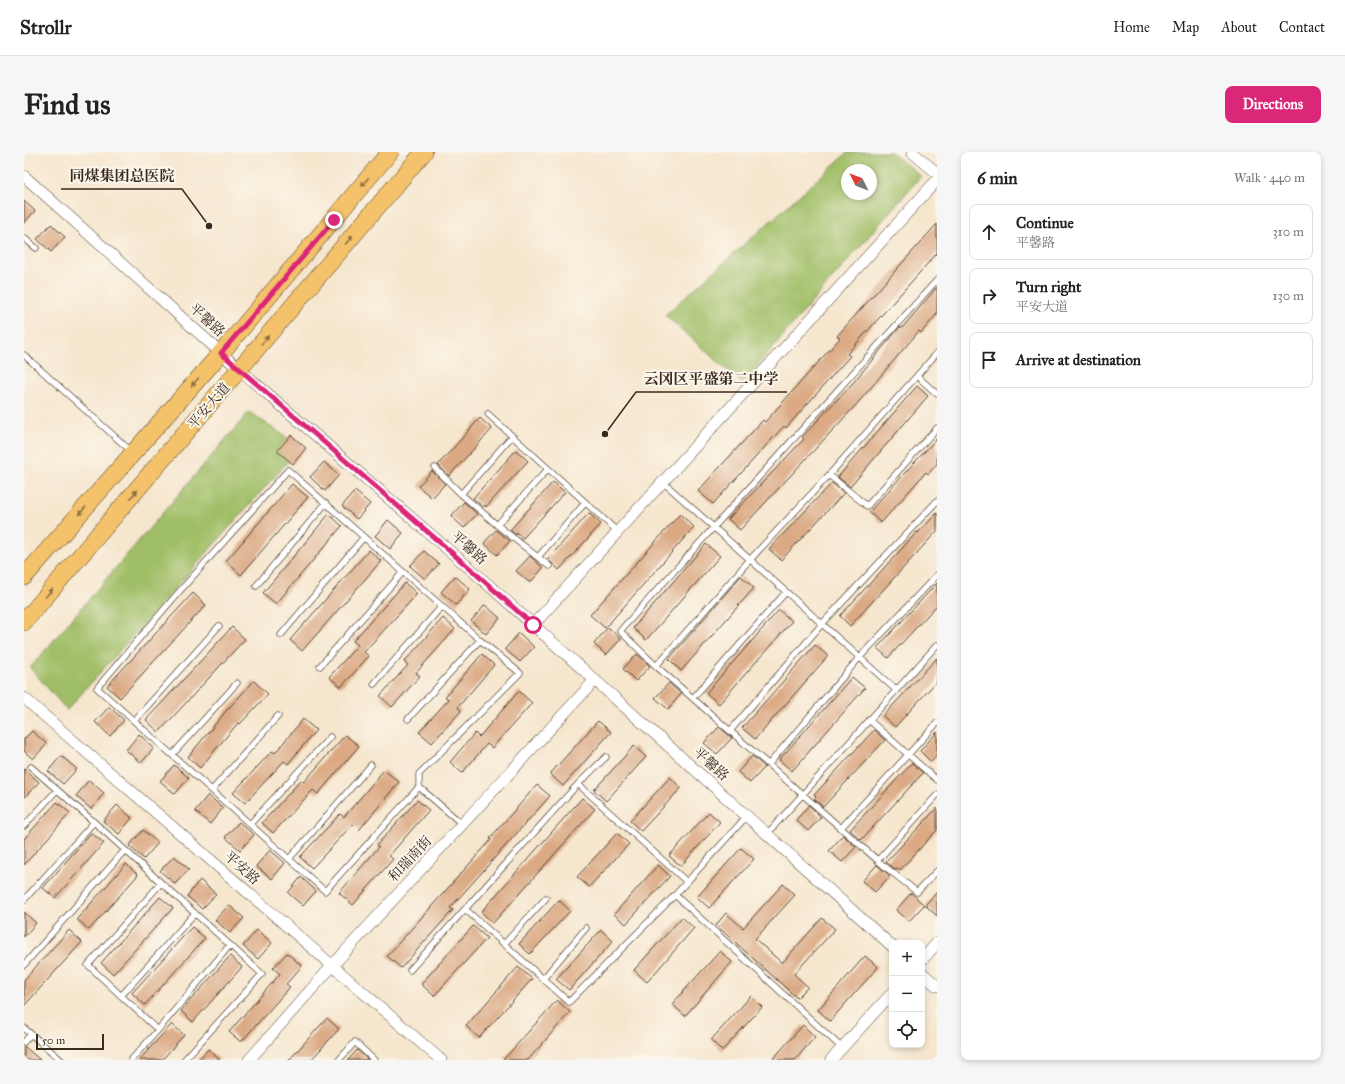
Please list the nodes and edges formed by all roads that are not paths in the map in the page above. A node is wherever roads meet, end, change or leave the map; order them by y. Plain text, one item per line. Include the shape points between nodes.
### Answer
1 (390, 152) edge
2 (424, 152) edge
3 (912, 152) edge
4 (937, 173) edge
5 (24, 176) edge
6 (937, 180) edge
7 (24, 238) edge
8 (36, 248) dead end
9 (937, 280) edge
10 (221, 353) junction
11 (937, 353) edge
12 (24, 355) edge
13 (240, 370) junction
14 (917, 376) junction
15 (937, 394) edge
16 (488, 414) dead end
17 (937, 428) edge
18 (512, 436) junction
19 (133, 453) junction
20 (435, 468) dead end
21 (548, 468) junction
22 (829, 475) junction
23 (663, 482) junction
24 (461, 494) junction
25 (937, 501) edge
26 (585, 502) junction
27 (326, 503) junction
28 (497, 525) junction
29 (713, 527) junction
30 (618, 532) junction
31 (364, 537) junction
32 (538, 557) junction
33 (750, 560) junction
34 (549, 566) dead end
35 (403, 572) junction
36 (937, 575) edge
37 (24, 577) edge
38 (256, 586) dead end
39 (786, 592) junction
40 (442, 606) junction
41 (24, 622) edge
42 (822, 624) junction
43 (533, 625) junction
44 (219, 626) dead end
45 (281, 635) dead end
46 (480, 640) junction
47 (937, 645) edge
48 (860, 658) junction
49 (320, 666) dead end
50 (656, 666) junction
51 (595, 680) junction
52 (237, 683) dead end
53 (374, 684) dead end
54 (896, 690) junction
55 (24, 698) edge
56 (693, 698) junction
57 (278, 716) dead end
58 (408, 719) dead end
59 (869, 720) junction
60 (134, 721) junction
61 (937, 723) edge
62 (730, 730) junction
63 (330, 736) dead end
64 (909, 753) junction
65 (172, 755) junction
66 (606, 757) dead end
67 (769, 764) junction
68 (371, 765) dead end
69 (30, 767) dead end
70 (937, 780) edge
71 (578, 784) junction
72 (419, 787) junction
73 (57, 790) junction
74 (212, 790) junction
75 (803, 795) junction
76 (937, 795) edge
77 (747, 816) junction
78 (94, 822) junction
79 (250, 824) junction
80 (462, 824) junction
81 (24, 826) edge
82 (841, 828) junction
83 (767, 834) junction
84 (124, 850) junction
85 (289, 859) junction
86 (878, 860) junction
87 (937, 871) edge
88 (687, 882) junction
89 (161, 883) junction
90 (675, 894) junction
91 (546, 898) dead end
92 (24, 900) edge
93 (465, 909) junction
94 (195, 913) junction
95 (586, 928) dead end
96 (889, 943) edge
97 (937, 943) edge
98 (504, 944) junction
99 (230, 945) junction
100 (925, 957) edge
101 (24, 965) edge
102 (332, 966) junction
103 (410, 970) dead end
104 (925, 976) edge
105 (543, 979) junction
106 (937, 986) edge
107 (121, 996) junction
108 (889, 996) edge
109 (24, 1028) edge
110 (158, 1030) junction
111 (31, 1034) junction
112 (24, 1042) edge
113 (842, 1048) junction
114 (61, 1060) edge
115 (131, 1060) edge
116 (184, 1060) edge
117 (249, 1060) edge
118 (340, 1060) edge
119 (374, 1060) edge
120 (441, 1060) edge
121 (831, 1060) edge

1 -> 10 main road, 平安大道
13 -> 2 main road, 平安大道
3 - 4 street
5 - 10 street, 平馨路
6 - 23 street
7 - 8 lane
9 - 29 lane
10 - 13 street, 平馨路
10 -> 19 main road, 平安大道
11 - 14 lane
12 - 19 lane
41 -> 13 main road, 平安大道
13 - 43 street, 平馨路
14 - 15 lane
14 - 22 lane
16 - 18 lane
17 - 22 lane via 867,506
18 - 21 lane
18 - 24 lane
19 -> 37 main road, 平安大道
20 - 24 lane
21 - 26 lane
21 - 28 lane
22 - 33 lane
23 - 29 lane
23 - 30 street
24 - 28 lane
25 - 42 lane
26 - 30 lane
26 - 32 lane
27 - 31 lane
27 - 38 lane
27 - 60 lane via 288,470 178,593 97,688
28 - 32 lane
29 - 33 lane
29 - 50 lane via 620,631
30 - 43 street
31 - 35 lane
31 - 45 lane
32 - 34 lane
33 - 39 lane
33 - 50 lane
35 - 40 lane
35 - 49 lane
36 - 48 lane
39 - 42 lane
39 - 56 lane
40 - 46 lane
40 - 53 lane
42 - 48 lane
42 - 62 lane
43 - 51 street, 平馨路
44 - 60 lane
46 - 58 lane
46 - 72 lane via 520,673 419,774
47 - 54 lane
48 - 54 lane
48 - 67 lane
50 - 56 lane
51 - 77 street, 平馨路
51 - 80 street, 和瑞南街
52 - 65 lane
54 - 59 lane
55 - 102 street, 平安路
56 - 62 lane
57 - 74 lane
59 - 64 lane
59 - 75 lane
60 - 65 lane
61 - 64 lane
62 - 67 lane
63 - 79 lane
64 - 70 lane
64 - 82 lane
65 - 74 lane
66 - 71 lane
67 - 75 lane
68 - 85 lane
69 - 73 lane
71 - 88 lane
71 - 93 lane
72 - 80 lane
72 - 85 lane via 325,891
73 - 78 lane
73 - 81 lane
74 - 79 lane
75 - 82 lane
75 - 83 lane
76 - 86 lane
77 - 83 street, 平馨路
77 - 88 lane
78 - 84 lane
78 - 92 lane
79 - 85 lane
80 - 102 street, 和瑞南街
82 - 86 lane
83 - 96 street, 平馨路
84 - 89 lane
84 - 101 lane
86 - 87 lane via 917,892
88 - 90 lane
89 - 94 lane
89 - 107 lane via 88,965
90 - 105 lane via 569,1002
90 - 113 lane
91 - 98 lane
93 - 98 lane
93 - 103 lane
94 - 99 lane
94 - 107 lane
95 - 105 lane
97 - 100 street
98 - 105 lane
99 - 110 lane
99 - 116 lane via 262,974
102 - 117 street, 和瑞南街
102 - 120 street, 平安路
104 - 106 street
107 - 110 lane
108 - 113 street
109 - 111 lane
110 - 115 lane
111 - 112 lane
111 - 114 lane
113 - 121 street
118 - 119 lane via 355,1042

